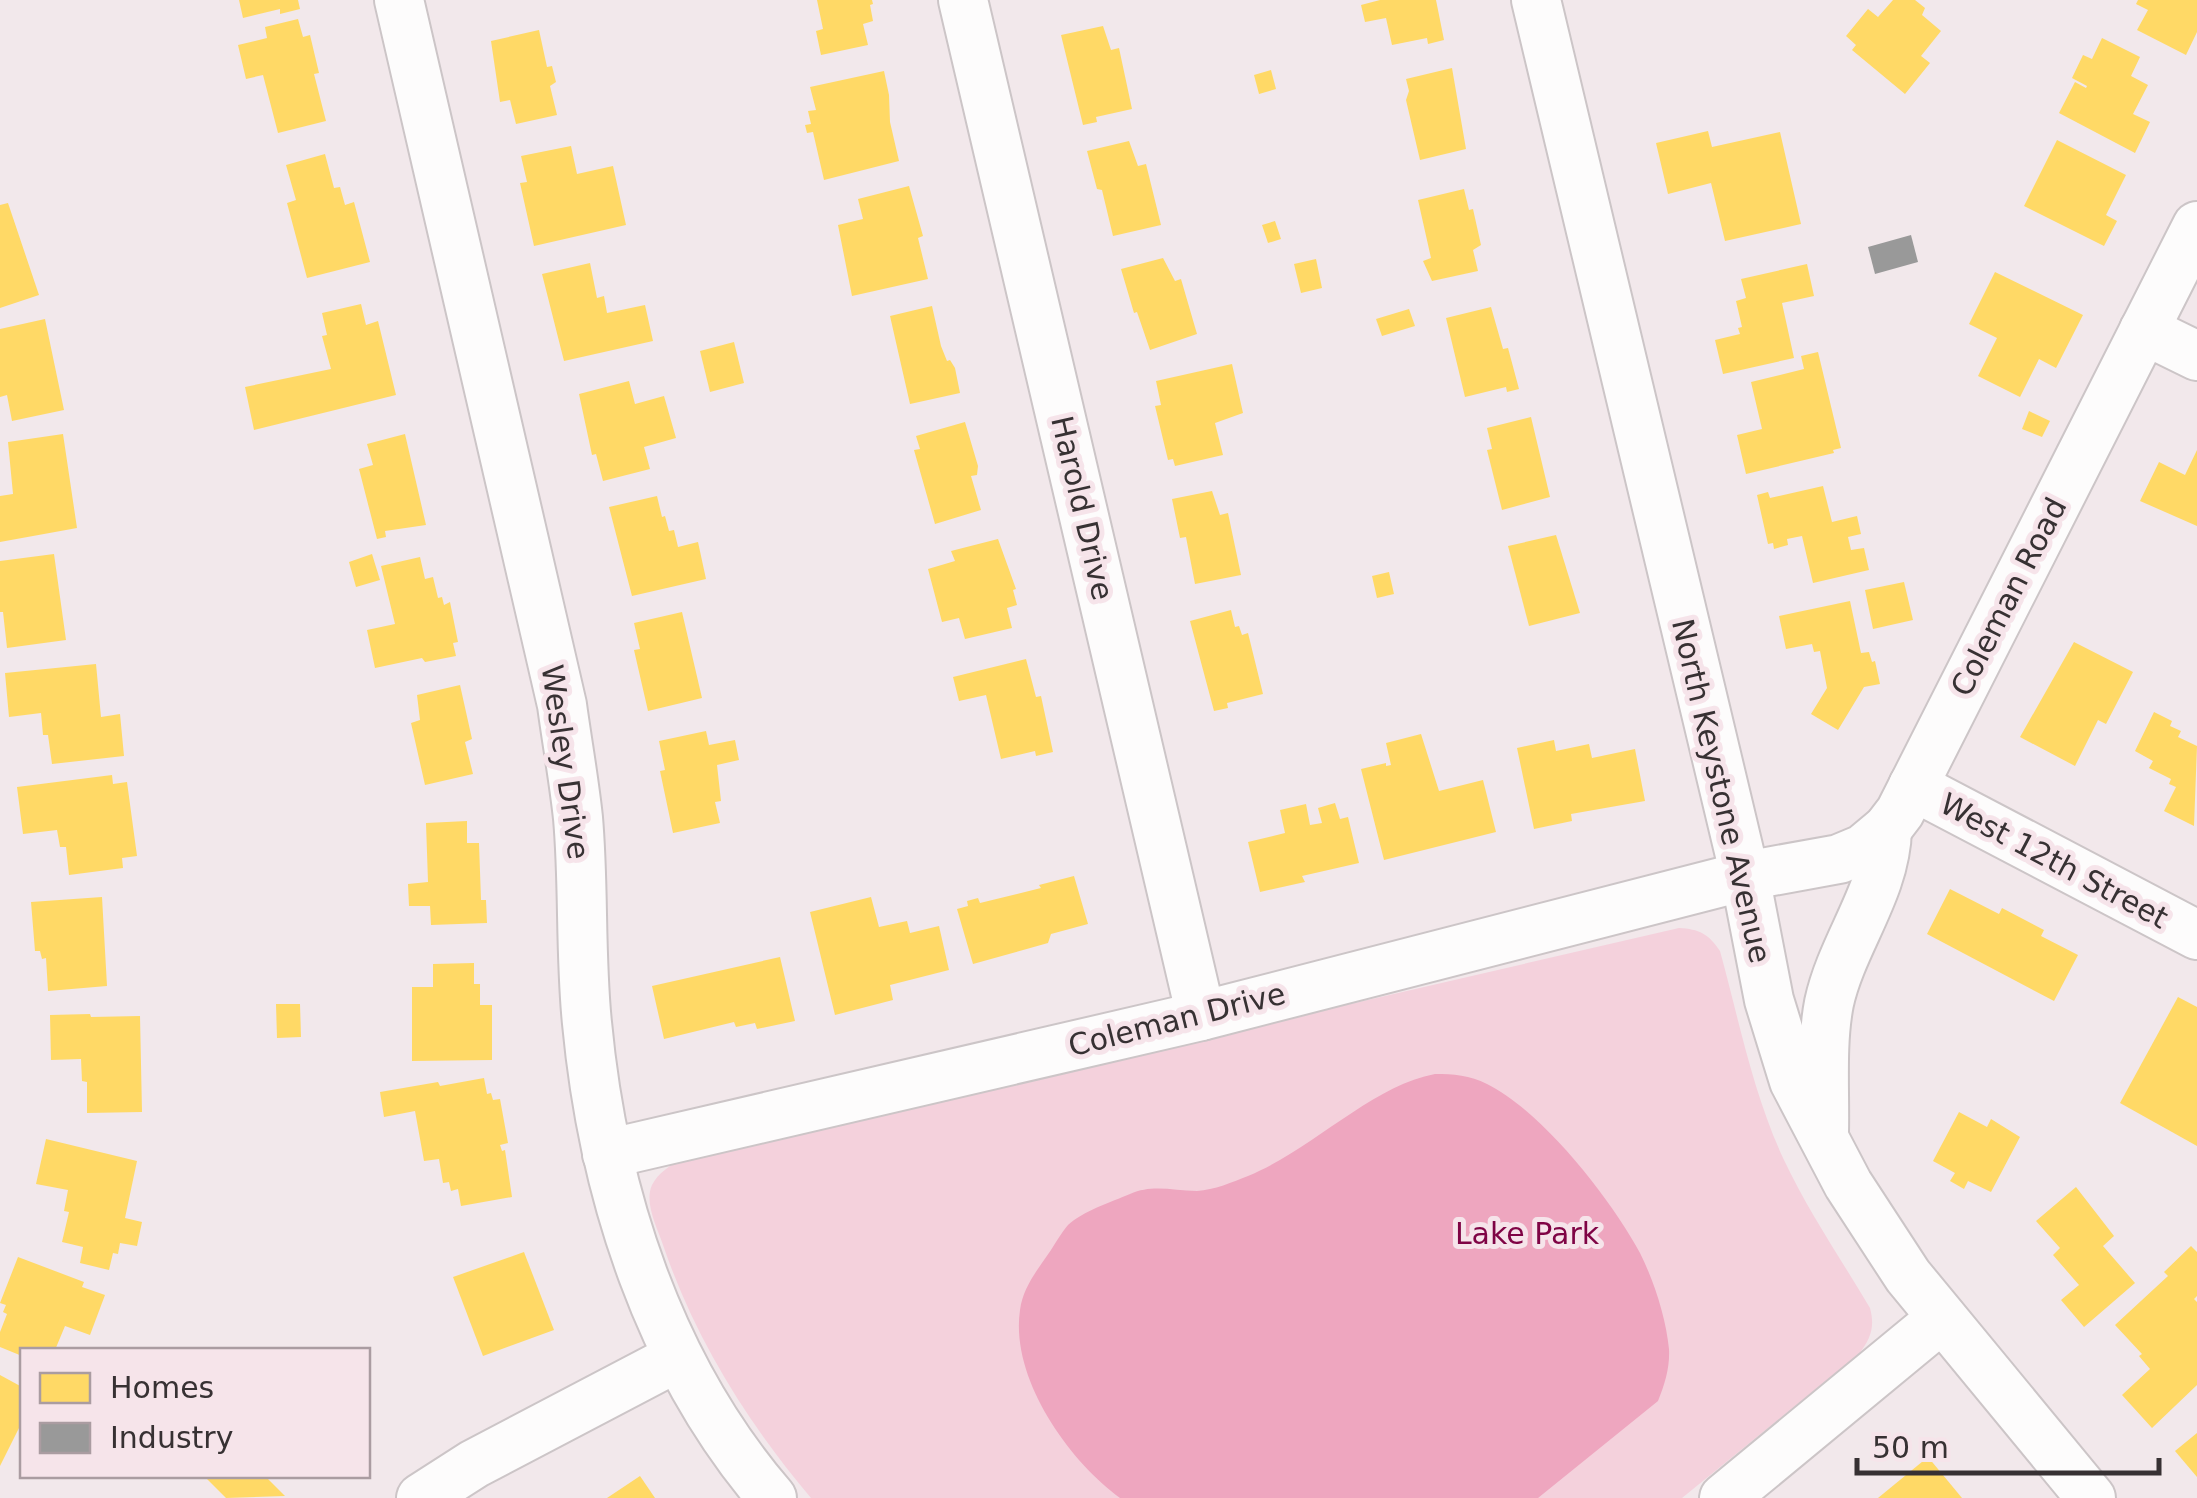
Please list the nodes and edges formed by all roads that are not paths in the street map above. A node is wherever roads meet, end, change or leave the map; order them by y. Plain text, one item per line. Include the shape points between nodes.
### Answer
1 (399, 0) edge
2 (963, 0) edge
3 (1536, 0) edge
4 (2197, 226) edge
5 (2144, 330) junction
6 (2197, 356) edge
7 (1912, 786) junction
8 (1887, 828) junction
9 (1744, 876) junction
10 (2197, 936) edge
11 (1201, 1016) junction
12 (1824, 1134) junction
13 (607, 1154) junction
14 (1942, 1318) junction
15 (676, 1358) junction
16 (422, 1498) edge
17 (772, 1498) edge
18 (1724, 1498) edge
19 (2091, 1498) edge

1 - 13 street, Wesley Drive via 562,704 578,818 586,1021
2 - 11 street, Harold Drive
3 - 9 street, North Keystone Avenue
4 - 5 street, Coleman Road
5 - 6 street
5 - 7 street, Coleman Road
7 - 8 street, Coleman Road
7 - 10 street, West 12th Street
8 - 9 street, Coleman Road via 1839,859
8 - 12 street via 1877,880 1830,1001
9 - 11 street, Coleman Drive
9 - 12 street, North Keystone Avenue via 1794,1082
11 - 13 street, Coleman Drive
12 - 14 street, North Keystone Avenue via 1880,1237
13 - 15 street, Wesley Drive
14 - 18 street
14 - 19 street, North Keystone Avenue
15 - 16 street
15 - 17 street, Wesley Drive

